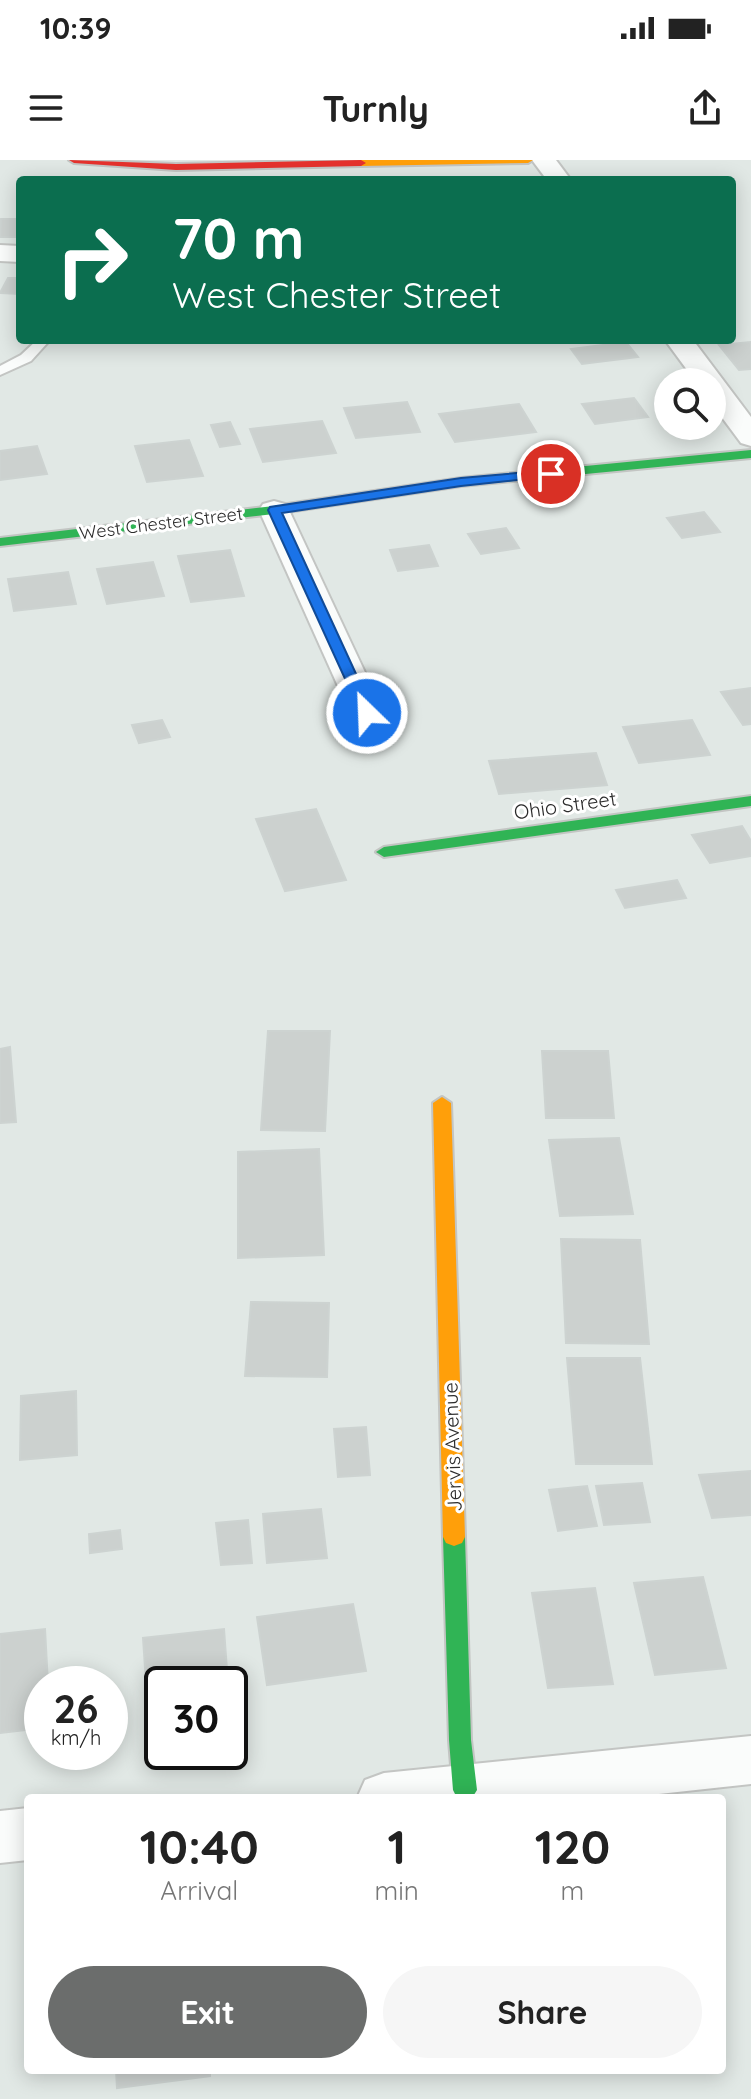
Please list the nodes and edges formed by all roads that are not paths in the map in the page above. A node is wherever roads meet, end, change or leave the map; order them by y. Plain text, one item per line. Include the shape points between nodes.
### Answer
1 (74, 160) edge
2 (528, 160) edge
3 (147, 173) edge
4 (40, 344) edge
5 (682, 344) edge
6 (700, 368) edge
7 (0, 371) edge
8 (726, 403) edge
9 (751, 437) edge
10 (751, 454) edge
11 (274, 510) junction
12 (0, 542) edge
13 (367, 713) dead end
14 (751, 801) edge
15 (384, 852) dead end
16 (442, 1103) dead end
17 (751, 1760) edge
18 (465, 1790) junction
19 (424, 1794) edge
20 (24, 1834) edge
21 (0, 1837) edge

1 - 3 street
2 - 3 street
4 - 7 lane
5 - 6 street
8 - 9 street
10 - 11 street, West Chester Street via 461,482
11 - 12 street, West Chester Street
11 - 13 street
14 - 15 street, Ohio Street
16 - 18 street, Jervis Avenue
17 - 18 street
18 - 19 street
20 - 21 street

